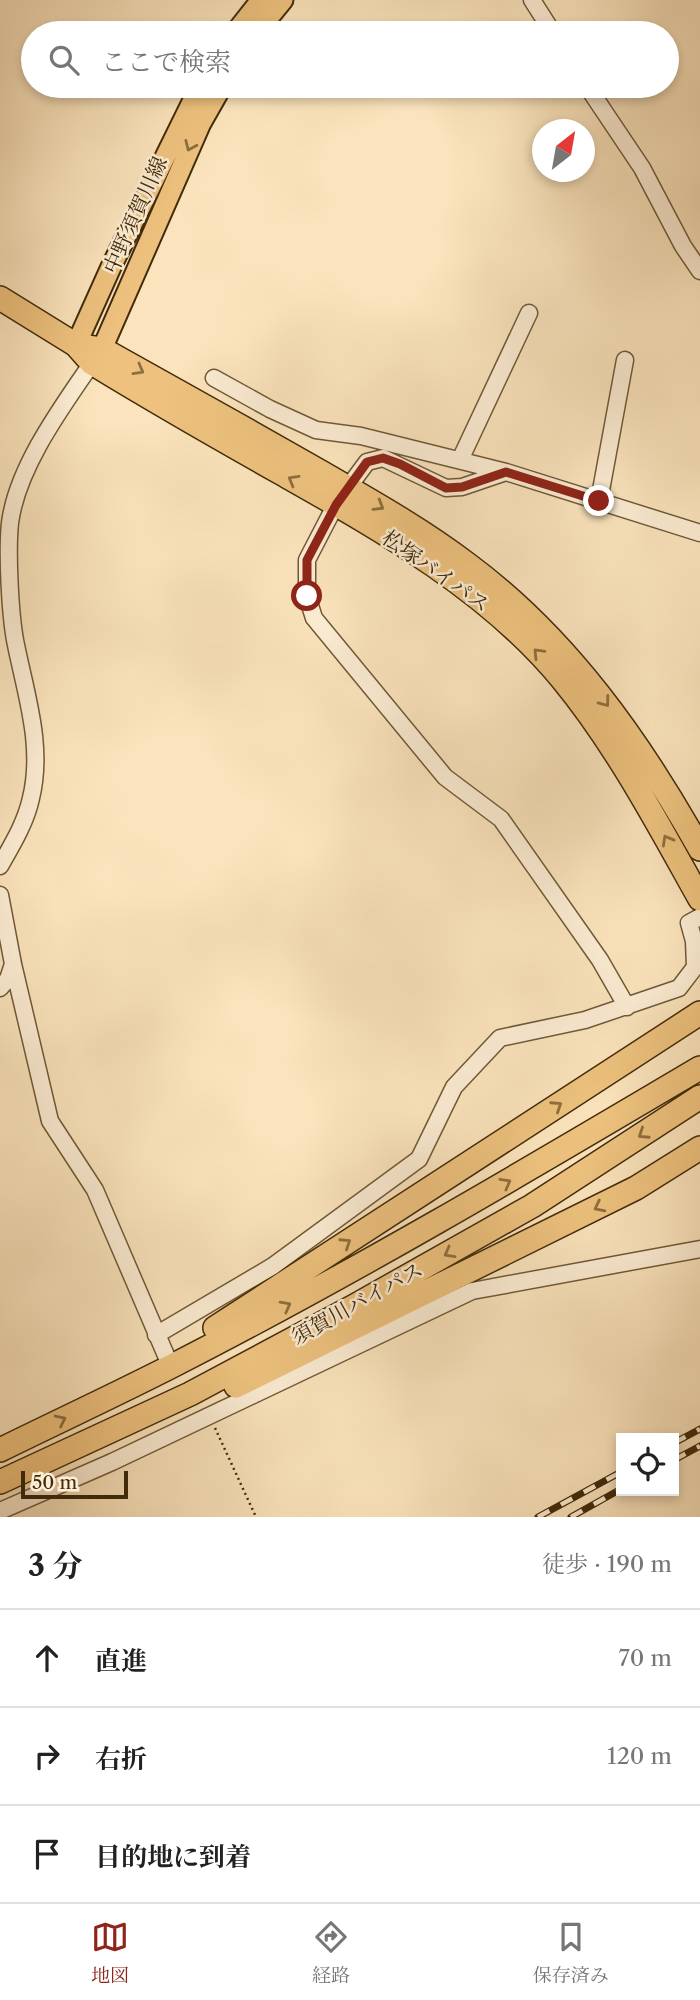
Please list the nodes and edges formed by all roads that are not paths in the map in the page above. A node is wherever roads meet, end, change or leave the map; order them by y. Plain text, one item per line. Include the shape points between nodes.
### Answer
1 (261, 0) edge
2 (283, 0) edge
3 (532, 0) edge
4 (244, 21) edge
5 (266, 21) edge
6 (545, 21) edge
7 (194, 98) edge
8 (215, 98) edge
9 (595, 98) edge
10 (700, 271) edge
11 (0, 298) edge
12 (529, 313) dead end
13 (76, 345) junction
14 (97, 356) junction
15 (625, 359) dead end
16 (214, 378) dead end
17 (460, 460) junction
18 (506, 472) junction
19 (342, 496) junction
20 (599, 501) junction
21 (700, 533) edge
22 (700, 849) edge
23 (0, 866) edge
24 (0, 895) edge
25 (700, 900) edge
26 (700, 917) edge
27 (13, 964) junction
28 (0, 988) edge
29 (627, 1007) junction
30 (700, 1013) edge
31 (700, 1068) edge
32 (700, 1097) edge
33 (700, 1148) edge
34 (700, 1249) edge
35 (373, 1330) junction
36 (156, 1335) junction
37 (171, 1367) junction
38 (0, 1450) edge
39 (109, 1455) junction
40 (0, 1482) edge
41 (48, 1482) junction
42 (0, 1491) edge
43 (0, 1511) edge

1 - 4 main road
2 - 5 main road
3 - 6 street
7 - 13 main road, 中野須賀川線
8 -> 14 main road, 中野須賀川線
9 - 10 street via 642,168
11 - 13 highway, 松塚バイパス
12 - 17 street
13 - 14 highway, 松塚バイパス
14 - 19 highway, 松塚バイパス
14 - 23 street via 51,422 25,475 10,524 15,637 34,723 35,773 31,800
15 - 20 street
16 - 17 street via 316,430
17 - 18 street
18 - 19 street via 446,488 383,458 367,462
18 - 20 street
19 -> 22 highway, 松塚バイパス via 414,527 468,564 550,637 612,710
25 -> 19 highway, 松塚バイパス via 647,805 562,678 497,615
19 - 29 street via 307,560 307,596 314,618 445,776 501,819 600,960
20 - 21 street
24 - 27 street
26 - 29 street via 689,923 695,967 680,988
27 - 28 street
27 - 36 street via 50,1121 95,1190
29 - 36 street via 500,1038 454,1087 419,1159 273,1266
37 -> 30 highway via 190,1344
37 -> 31 highway, 須賀川バイパス via 522,1174
32 -> 40 highway, 須賀川バイパス via 532,1206 351,1308 190,1394
33 -> 35 highway via 636,1188 496,1256
34 - 35 street via 472,1291
35 - 39 highway
35 - 39 street via 209,1415
36 - 37 street
38 -> 37 highway, 須賀川バイパス
39 - 41 highway
41 - 42 highway
41 - 43 street

